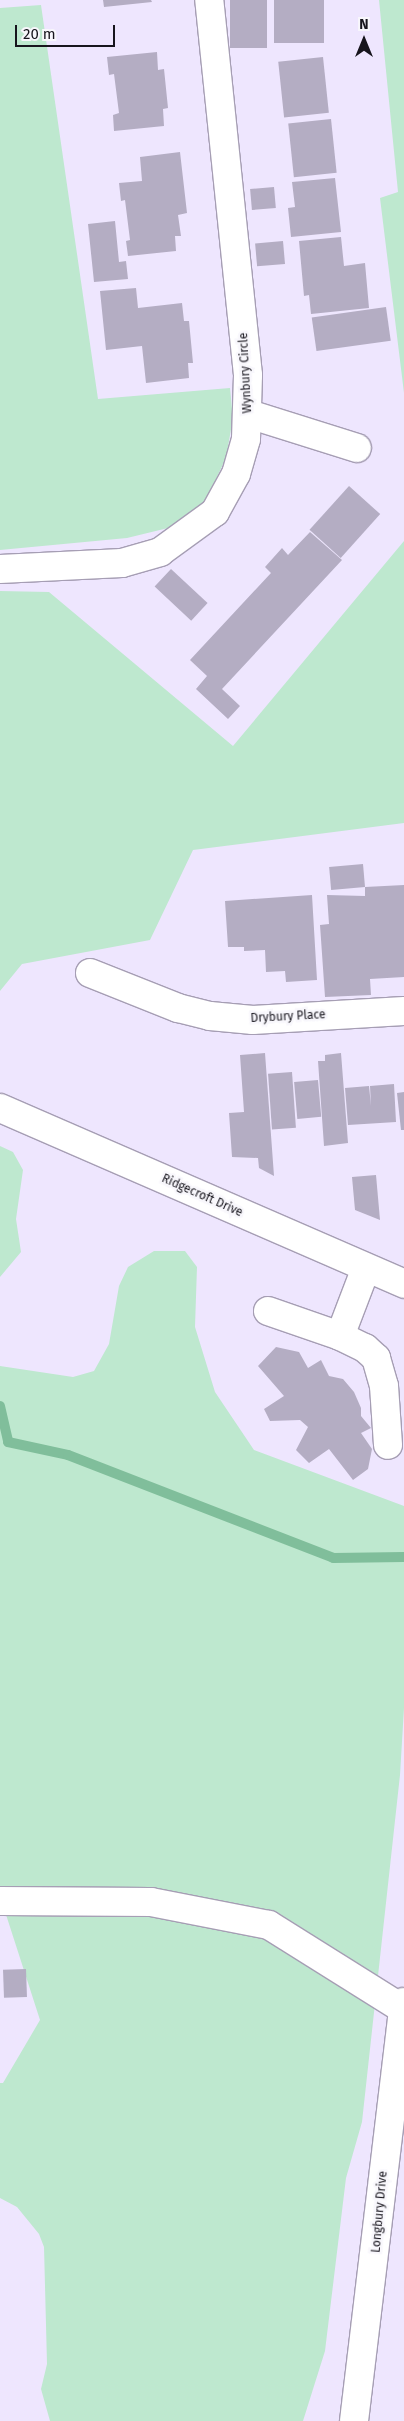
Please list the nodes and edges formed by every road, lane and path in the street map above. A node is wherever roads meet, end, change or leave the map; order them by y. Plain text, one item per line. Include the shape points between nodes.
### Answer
1 (209, 0) edge
2 (249, 414) junction
3 (357, 448) dead end
4 (0, 568) edge
5 (90, 973) dead end
6 (404, 1011) edge
7 (0, 1108) edge
8 (366, 1268) junction
9 (404, 1284) edge
10 (268, 1311) dead end
11 (340, 1336) junction
12 (388, 1446) dead end
13 (0, 1901) edge
14 (404, 2005) edge
15 (384, 2164) junction
16 (404, 2186) edge
17 (354, 2421) edge

1 - 2 street, Wynbury Circle via 239,272
2 - 3 street
2 - 4 street, Wynbury Circle via 236,474 215,512 160,552 122,563
5 - 6 street, Drybury Place via 178,1008 210,1016 253,1020
7 - 8 street, Ridgecroft Drive
8 - 9 street, Ridgecroft Drive
8 - 11 street
10 - 11 street
11 - 12 street via 365,1348 381,1369
13 - 14 street via 151,1902 269,1925
14 - 15 street, Longbury Drive
15 - 16 street
15 - 17 street, Longbury Drive via 380,2221

